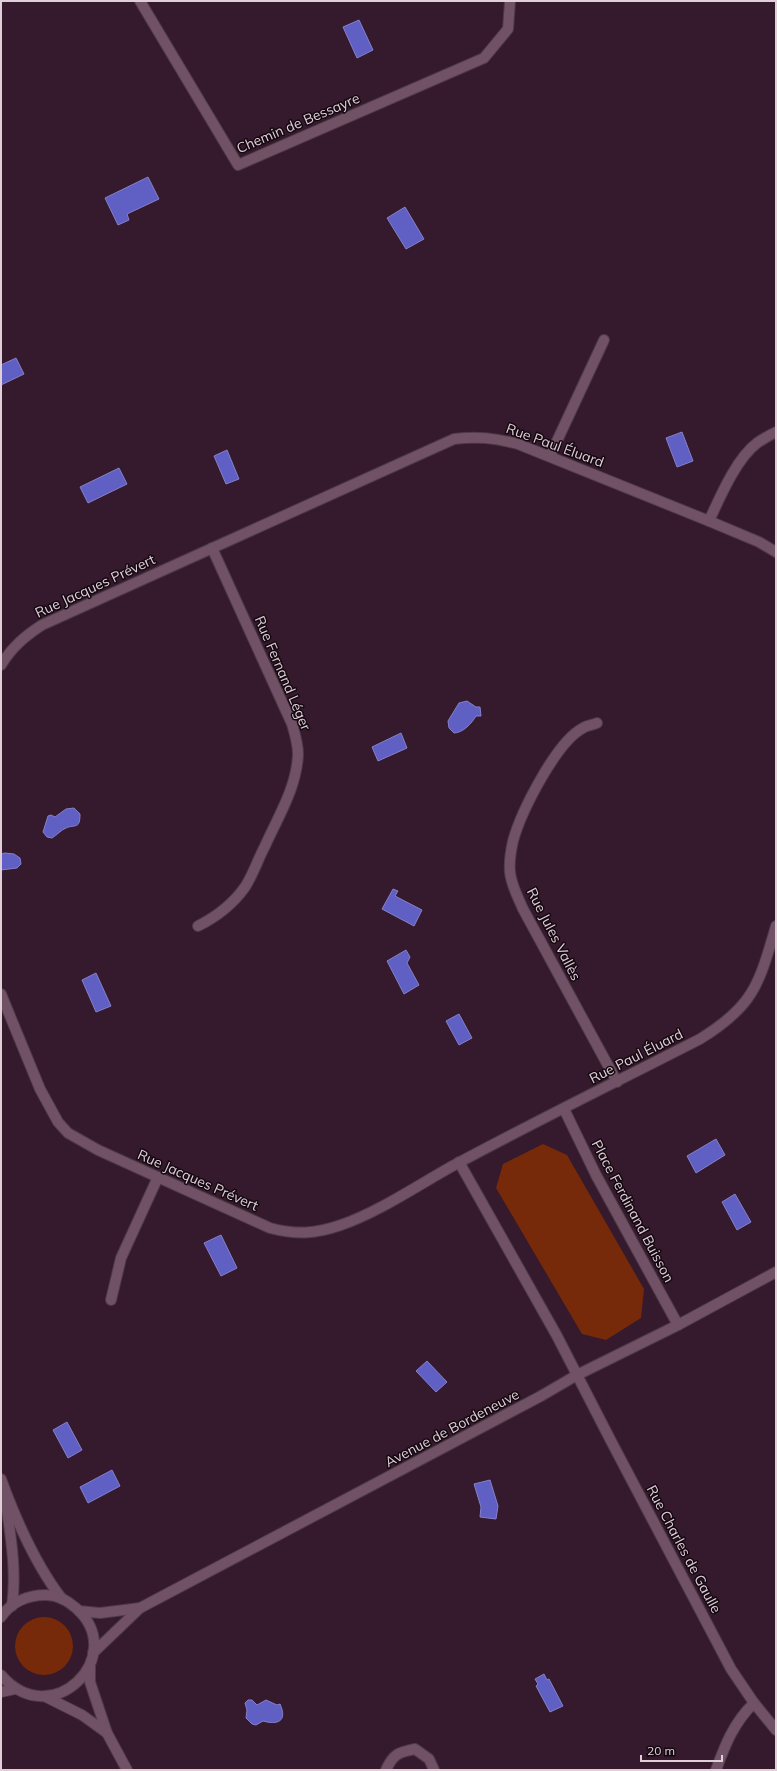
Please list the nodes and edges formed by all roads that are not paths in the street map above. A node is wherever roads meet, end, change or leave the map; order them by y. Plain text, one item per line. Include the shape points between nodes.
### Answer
1 (140, 1) edge
2 (510, 1) edge
3 (604, 340) dead end
4 (776, 432) edge
5 (550, 456) junction
6 (709, 521) junction
7 (212, 548) junction
8 (776, 552) edge
9 (1, 665) edge
10 (597, 724) dead end
11 (198, 926) dead end
12 (776, 926) edge
13 (1, 994) edge
14 (617, 1082) junction
15 (564, 1109) junction
16 (459, 1162) junction
17 (158, 1177) junction
18 (776, 1272) edge
19 (111, 1300) dead end
20 (678, 1325) junction
21 (577, 1375) junction
22 (2, 1481) edge
23 (62, 1599) junction
24 (12, 1606) junction
25 (140, 1608) junction
26 (80, 1611) junction
27 (1, 1617) edge
28 (93, 1653) junction
29 (90, 1665) junction
30 (1, 1675) edge
31 (15, 1689) junction
32 (1, 1692) edge
33 (46, 1697) junction
34 (754, 1703) junction
35 (776, 1730) edge
36 (107, 1733) junction
37 (127, 1770) edge
38 (386, 1770) edge
39 (434, 1770) edge
40 (716, 1770) edge

1 - 2 street, Chemin de Bessayre via 238,165 484,58 508,29
3 - 5 street
4 - 6 street via 756,444 736,468 724,487
5 - 6 street, Rue Paul Éluard
5 - 7 street, Rue Paul Éluard via 494,438 454,439
6 - 8 street, Rue Paul Éluard
7 - 9 street, Rue Jacques Prévert via 42,624 24,637
7 - 11 street, Rue Fernand Léger via 292,724 298,754 288,797 245,887 214,918
10 - 14 street, Rue Jules Vallès via 583,727 573,735 545,773 520,821 513,841 510,872 523,909
12 - 14 street, Rue Paul Éluard via 756,987 734,1015 700,1039
13 - 17 street, Rue Jacques Prévert via 40,1089 58,1122 68,1133 81,1141
14 - 15 street, Rue Paul Éluard
15 - 16 street, Rue Paul Éluard
15 - 20 street, Place Ferdinand Buisson via 596,1175
16 - 17 street, Rue Jacques Prévert via 362,1216 340,1226 306,1233 290,1233 270,1228
16 - 21 street
17 - 19 street via 121,1258
18 - 20 street, Avenue de Bordeneuve
20 - 21 street, Avenue de Bordeneuve
21 - 25 street, Avenue de Bordeneuve via 527,1404
21 - 34 street, Rue Charles de Gaulle via 731,1669
22 - 23 street via 32,1551
22 - 24 street via 13,1557
23 - 24 street via 36,1595
23 - 26 street
24 - 27 street
25 - 26 street, Avenue de Bordeneuve via 100,1613
25 - 28 street, Avenue de Bordeneuve
26 - 28 street via 91,1630 94,1641
28 - 29 street
29 - 33 street via 83,1678 72,1687 60,1694
29 - 36 street via 90,1682
30 - 31 street
31 - 32 street
31 - 33 street via 25,1694
33 - 36 street via 82,1715
34 - 35 street, Rue Charles de Gaulle
34 - 40 street via 745,1711 728,1737
36 - 37 street
38 - 39 street via 390,1760 400,1752 415,1749 429,1759

